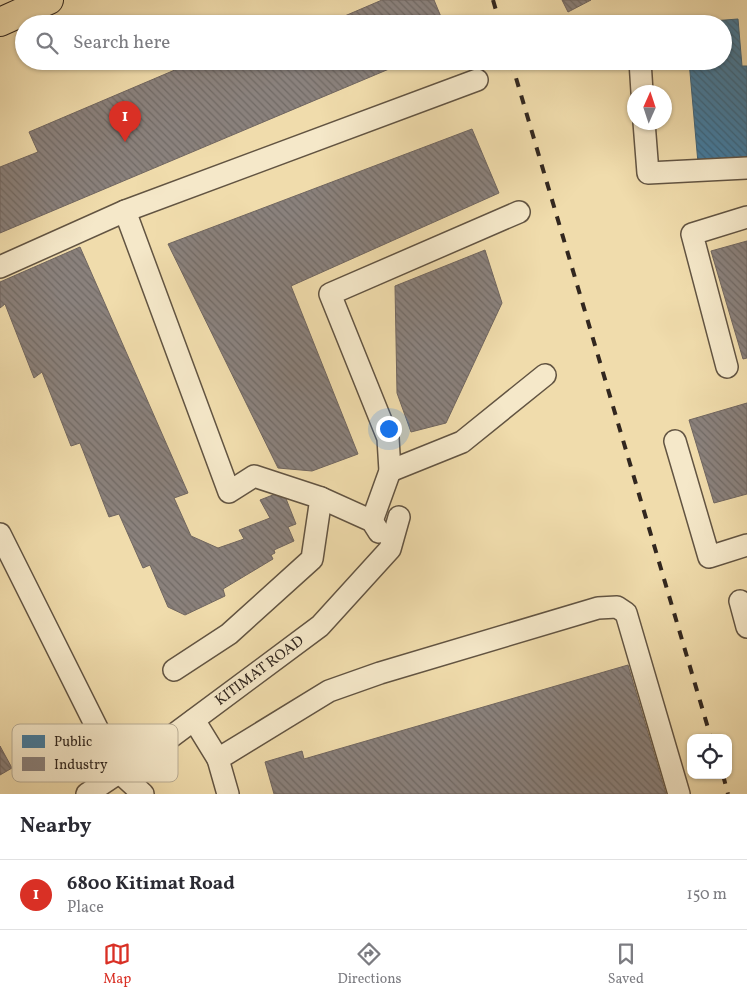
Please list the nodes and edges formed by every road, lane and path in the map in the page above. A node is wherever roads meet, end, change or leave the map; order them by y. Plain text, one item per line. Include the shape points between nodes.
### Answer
1 (48, 0) edge
2 (15, 15) edge
3 (15, 15) edge
4 (0, 22) edge
5 (641, 70) edge
6 (477, 80) dead end
7 (642, 85) edge
8 (645, 130) edge
9 (747, 168) edge
10 (125, 210) junction
11 (519, 212) dead end
12 (747, 217) edge
13 (0, 267) edge
14 (728, 367) dead end
15 (545, 375) dead end
16 (675, 441) dead end
17 (390, 471) junction
18 (321, 498) junction
19 (399, 517) dead end
20 (372, 521) junction
21 (0, 534) edge
22 (747, 545) edge
23 (390, 550) junction
24 (740, 602) dead end
25 (747, 627) edge
26 (174, 670) dead end
27 (194, 720) junction
28 (95, 724) edge
29 (178, 732) edge
30 (218, 758) junction
31 (104, 782) edge
32 (130, 782) edge
33 (87, 794) edge
34 (143, 794) edge
35 (228, 794) edge
36 (679, 794) edge

1 - 3 highway
2 - 4 highway
5 - 7 street
6 - 10 street
8 - 9 street via 648,173
10 - 13 street
10 - 18 street via 230,492 254,476
11 - 17 street via 330,294 388,438
12 - 14 street via 692,234
15 - 17 street via 462,442
16 - 22 street via 708,557
17 - 20 street
18 - 20 street
18 - 26 street via 312,559 229,634
19 - 23 street, KITIMAT ROAD
20 - 23 street
21 - 28 street
23 - 27 street, KITIMAT ROAD via 320,626
24 - 25 street
27 - 29 street, KITIMAT ROAD
27 - 30 street
30 - 35 street
30 - 36 street via 329,691 598,608 617,607 626,613
31 - 33 street, KITIMAT ROAD
32 - 34 street

